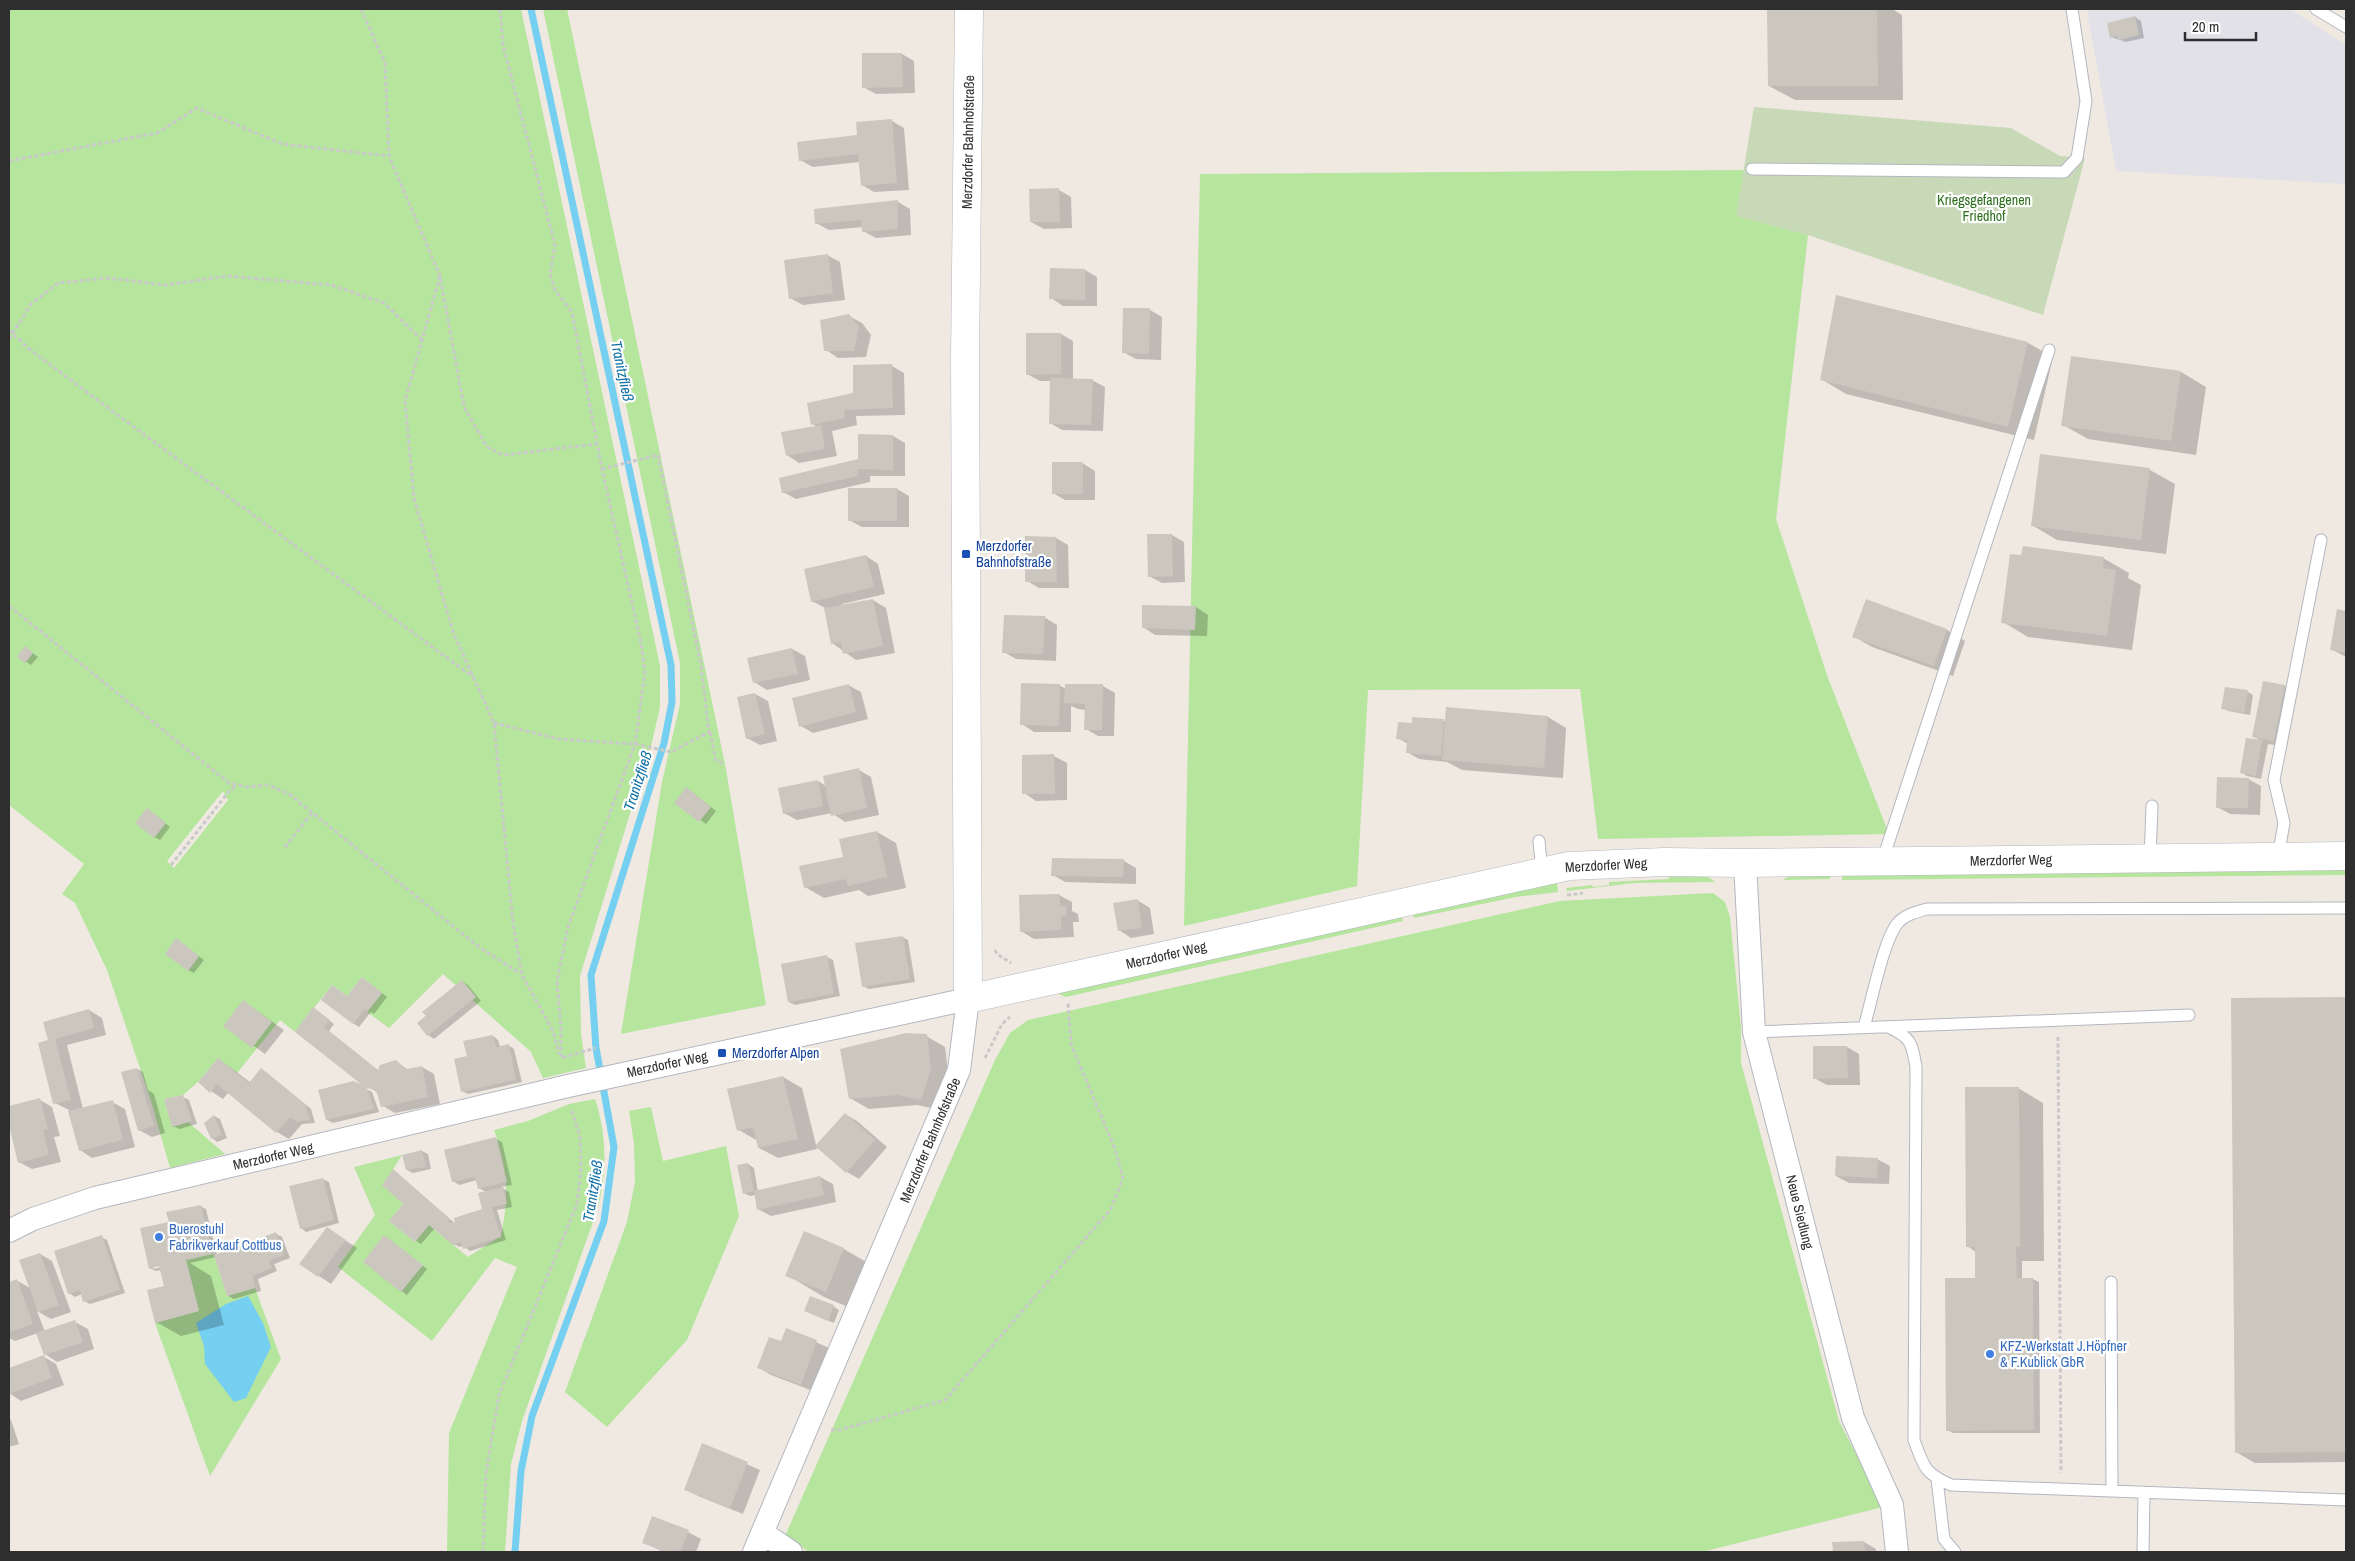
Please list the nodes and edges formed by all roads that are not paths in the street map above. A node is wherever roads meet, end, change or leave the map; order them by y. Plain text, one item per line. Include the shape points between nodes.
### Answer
1 (969, 9) edge
2 (2072, 9) edge
3 (2316, 9) edge
4 (2346, 27) edge
5 (1752, 169) dead end
6 (2049, 350) dead end
7 (2321, 540) dead end
8 (2152, 806) dead end
9 (1539, 840) dead end
10 (2346, 856) edge
11 (2278, 858) junction
12 (2150, 859) junction
13 (1882, 862) junction
14 (1745, 863) junction
15 (1542, 872) junction
16 (2346, 908) edge
17 (968, 999) junction
18 (2189, 1014) dead end
19 (1864, 1027) junction
20 (1888, 1027) junction
21 (1754, 1032) junction
22 (9, 1232) edge
23 (2111, 1282) dead end
24 (1936, 1478) junction
25 (2112, 1491) junction
26 (2144, 1492) junction
27 (2346, 1500) edge
28 (758, 1542) edge
29 (791, 1552) edge
30 (1898, 1552) edge
31 (1955, 1552) edge
32 (2143, 1552) edge

1 - 17 street, Merzdorfer Bahnhofstraße via 965,359
2 - 5 lane via 2086,101 2077,158 2064,172
3 - 4 lane
6 - 13 lane
7 - 11 lane via 2274,780 2284,823
8 - 12 lane
9 - 15 lane
10 - 11 street, Merzdorfer Weg
11 - 12 street, Merzdorfer Weg
12 - 13 street, Merzdorfer Weg
13 - 14 street, Merzdorfer Weg
14 - 15 street, Merzdorfer Weg via 1617,863 1569,866
14 - 21 street, Neue Siedlung
15 - 17 street, Merzdorfer Weg
16 - 19 lane via 1927,909 1911,913 1897,924 1889,938
17 - 22 street, Merzdorfer Weg via 623,1073 95,1198 33,1219
17 - 28 street, Merzdorfer Bahnhofstraße via 960,1070
18 - 20 lane
19 - 20 lane
19 - 21 lane
20 - 24 lane via 1903,1034 1913,1046 1916,1067 1914,1440 1925,1469
21 - 30 street, Neue Siedlung via 1852,1418 1892,1505
23 - 25 lane
24 - 25 lane via 1951,1485
24 - 31 lane via 1944,1539
25 - 26 lane
26 - 27 lane
26 - 32 lane
28 - 29 street

